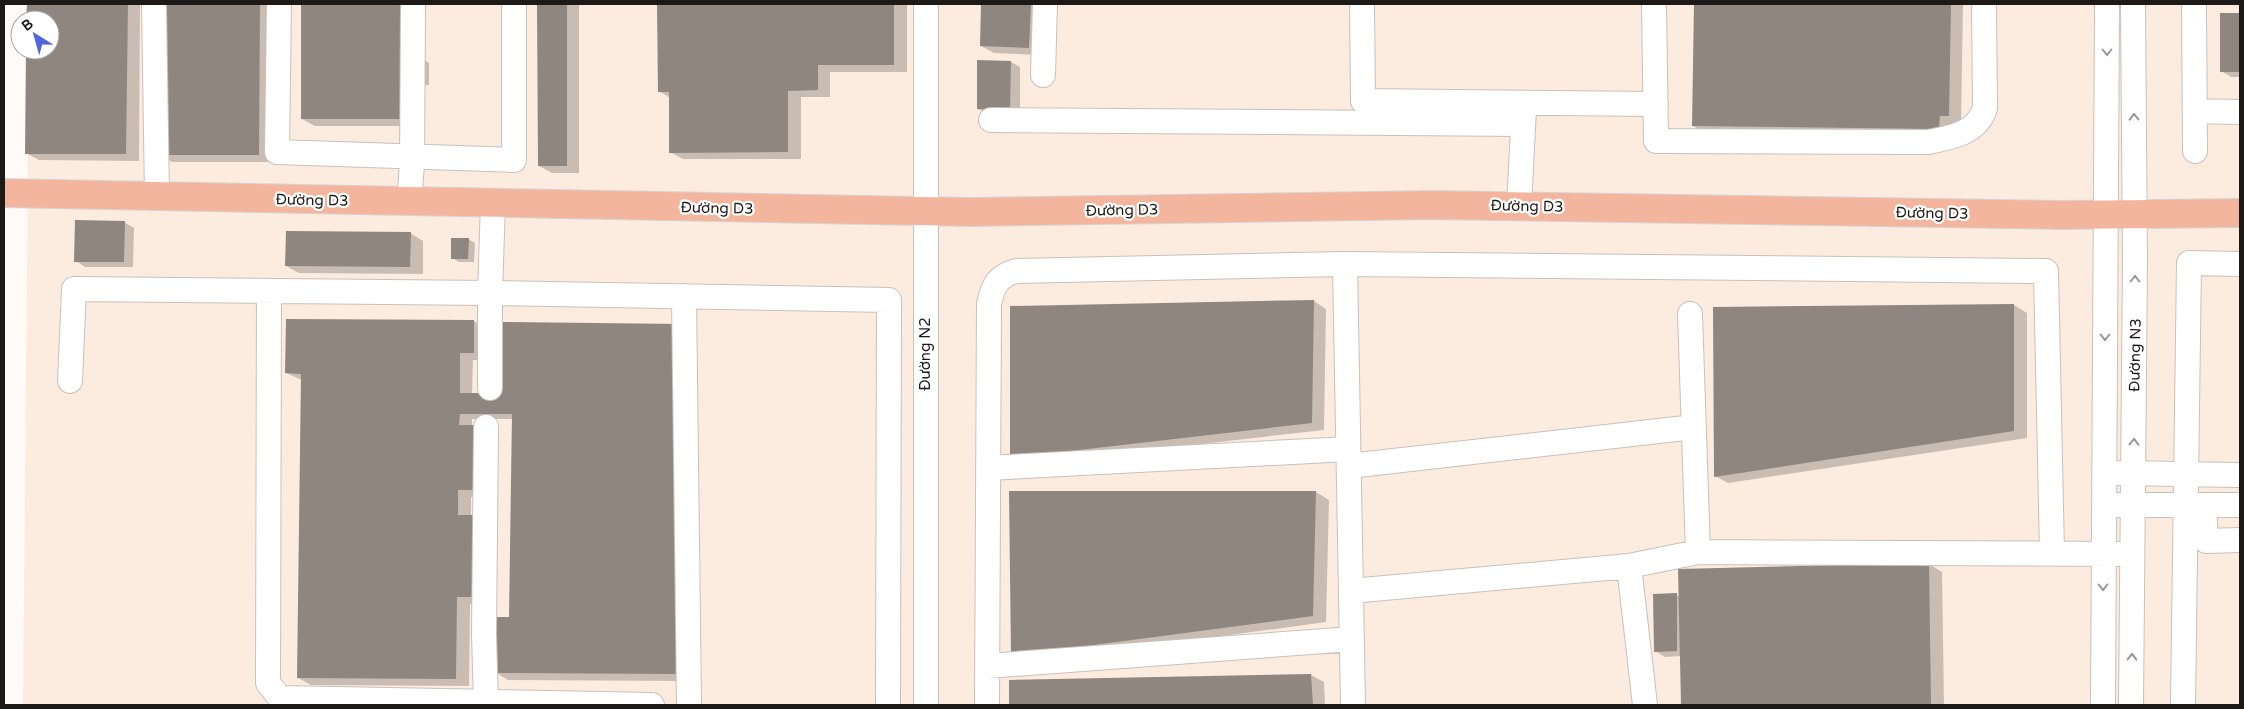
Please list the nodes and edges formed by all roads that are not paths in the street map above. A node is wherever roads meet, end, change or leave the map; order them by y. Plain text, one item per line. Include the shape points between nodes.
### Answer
1 (154, 4) edge
2 (279, 4) edge
3 (413, 4) edge
4 (514, 4) edge
5 (926, 4) edge
6 (1045, 4) edge
7 (1362, 4) edge
8 (1654, 4) edge
9 (1984, 4) edge
10 (2107, 4) edge
11 (2133, 4) edge
12 (2194, 4) edge
13 (1043, 75) dead end
14 (1656, 104) junction
15 (2195, 111) junction
16 (2240, 112) edge
17 (1524, 113) junction
18 (991, 120) dead end
19 (2196, 151) dead end
20 (412, 155) junction
21 (4, 193) edge
22 (157, 197) junction
23 (409, 202) junction
24 (492, 204) junction
25 (1519, 206) junction
26 (925, 212) junction
27 (2240, 213) edge
28 (2106, 215) junction
29 (2136, 216) junction
30 (1345, 264) junction
31 (2240, 264) edge
32 (269, 291) junction
33 (490, 293) junction
34 (684, 296) junction
35 (1690, 314) dead end
36 (70, 381) dead end
37 (490, 388) dead end
38 (486, 427) dead end
39 (1694, 427) junction
40 (1348, 458) junction
41 (988, 468) junction
42 (2104, 473) junction
43 (2133, 473) junction
44 (2186, 474) junction
45 (2240, 475) edge
46 (2104, 505) junction
47 (2134, 505) junction
48 (2195, 505) junction
49 (2240, 505) edge
50 (2240, 540) edge
51 (1698, 552) junction
52 (2052, 553) junction
53 (2104, 554) junction
54 (2134, 555) junction
55 (1629, 566) junction
56 (1351, 591) junction
57 (1352, 638) junction
58 (987, 666) junction
59 (483, 704) edge
60 (652, 705) edge
61 (690, 705) edge
62 (888, 705) edge
63 (926, 705) edge
64 (987, 705) edge
65 (1353, 705) edge
66 (1645, 705) edge
67 (2103, 705) edge
68 (2131, 705) edge
69 (2183, 705) edge

1 - 22 street
2 - 20 street via 277,152
3 - 20 street
4 - 20 street via 514,160
5 - 26 street, Đường N2
6 - 13 street
7 - 17 street via 1363,101
8 - 14 street
9 - 14 street via 1985,108 1982,119 1956,136 1928,142 1656,141
10 -> 28 street, Đường N3
29 -> 11 street, Đường N3
12 - 15 street
14 - 17 street
15 - 16 street
15 - 19 street
17 - 18 street
17 - 25 street
20 - 23 street
21 - 22 main road, Đường D3
22 - 23 main road, Đường D3
23 - 24 main road, Đường D3
24 - 26 main road, Đường D3
24 - 33 street
25 - 26 main road, Đường D3
25 - 28 main road, Đường D3
26 - 63 street, Đường N2
27 - 29 main road, Đường D3
28 - 29 main road, Đường D3
28 -> 42 street, Đường N3
43 -> 29 street, Đường N3
30 - 40 street
30 - 41 street via 1028,270 1006,274 997,280 989,304
30 - 52 street via 2046,271
31 - 44 street via 2189,263
32 - 33 street
32 - 36 street via 74,289
32 - 59 street via 268,683 280,698
33 - 34 street
33 - 37 street
34 - 61 street
34 - 62 street via 889,300
35 - 39 street
38 - 59 street
39 - 40 street
39 - 51 street
40 - 41 street
40 - 56 street
41 - 58 street
42 - 43 street
42 - 46 street, Đường N3
43 - 44 street
43 - 47 street, Đường N3
44 - 45 street
44 - 48 street
46 - 47 street
46 - 53 street, Đường N3
47 - 48 street
47 - 54 street, Đường N3
48 - 49 street
48 - 50 street via 2206,541
48 - 69 street
51 - 52 street
51 - 55 street
52 - 53 street
53 - 54 street
53 -> 67 street, Đường N3
68 -> 54 street, Đường N3
55 - 56 street
55 - 66 street
56 - 57 street
57 - 58 street
57 - 65 street
58 - 64 street
59 - 60 street

